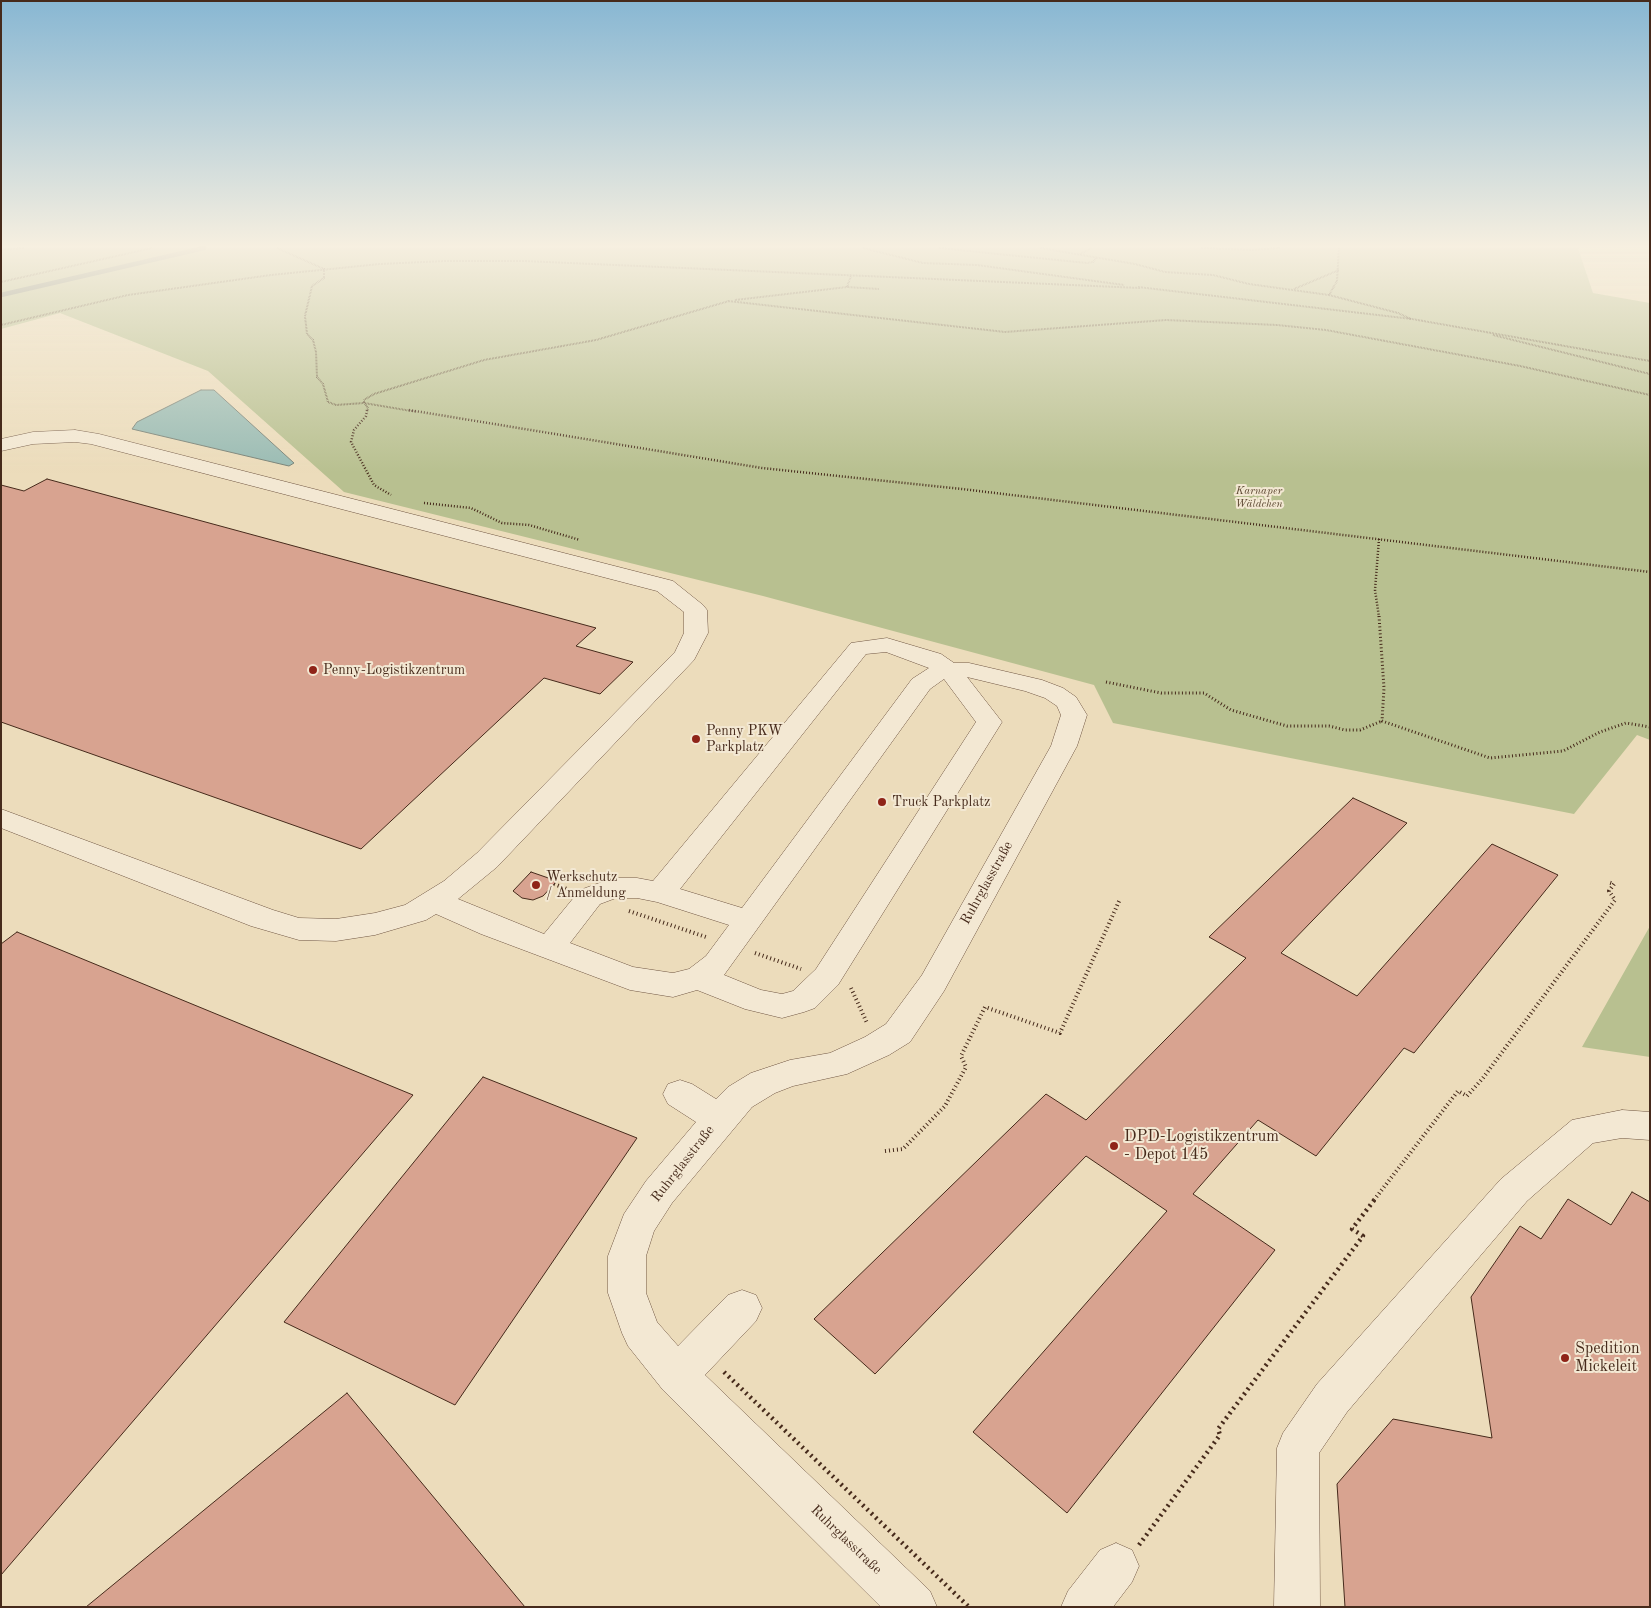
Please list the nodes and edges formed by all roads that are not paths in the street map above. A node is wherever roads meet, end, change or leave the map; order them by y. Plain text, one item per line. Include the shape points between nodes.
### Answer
1 (1, 444) edge
2 (950, 670) junction
3 (1, 818) edge
4 (660, 893) junction
5 (434, 901) junction
6 (739, 933) junction
7 (550, 948) junction
8 (700, 978) junction
9 (680, 1094) dead end
10 (719, 1119) junction
11 (1650, 1126) edge
12 (742, 1308) dead end
13 (690, 1363) junction
14 (1126, 1558) road end
15 (914, 1607) edge
16 (1084, 1607) edge
17 (1297, 1607) edge

1 - 5 street via 33,438 92,438 665,586 695,610 696,633 685,655 487,860
2 - 4 street via 932,659 887,645 860,648
2 - 6 street, Ruhrglasstraße via 935,674 921,684
2 - 8 street via 989,722 827,978 804,1000 782,1006 756,1001
2 - 10 street, Ruhrglasstraße via 998,676 1054,693 1067,702 1074,715 1064,746 933,983 898,1033 878,1046 835,1065 790,1073 763,1083 740,1097
3 - 5 street via 262,918 299,929 336,930 375,924 415,913
4 - 6 street
4 - 7 street via 638,888 613,888 590,897
5 - 7 street, Ruhrglasstraße
6 - 8 street, Ruhrglasstraße via 717,964
7 - 8 street, Ruhrglasstraße via 630,978 673,985
9 - 10 street
10 - 13 street, Ruhrglasstraße via 659,1192 637,1225 627,1256 626,1293 642,1333
11 - 17 street via 1622,1124 1584,1130 1521,1184 1332,1398 1298,1448
12 - 13 street
13 - 15 street, Ruhrglasstraße
14 - 16 street

